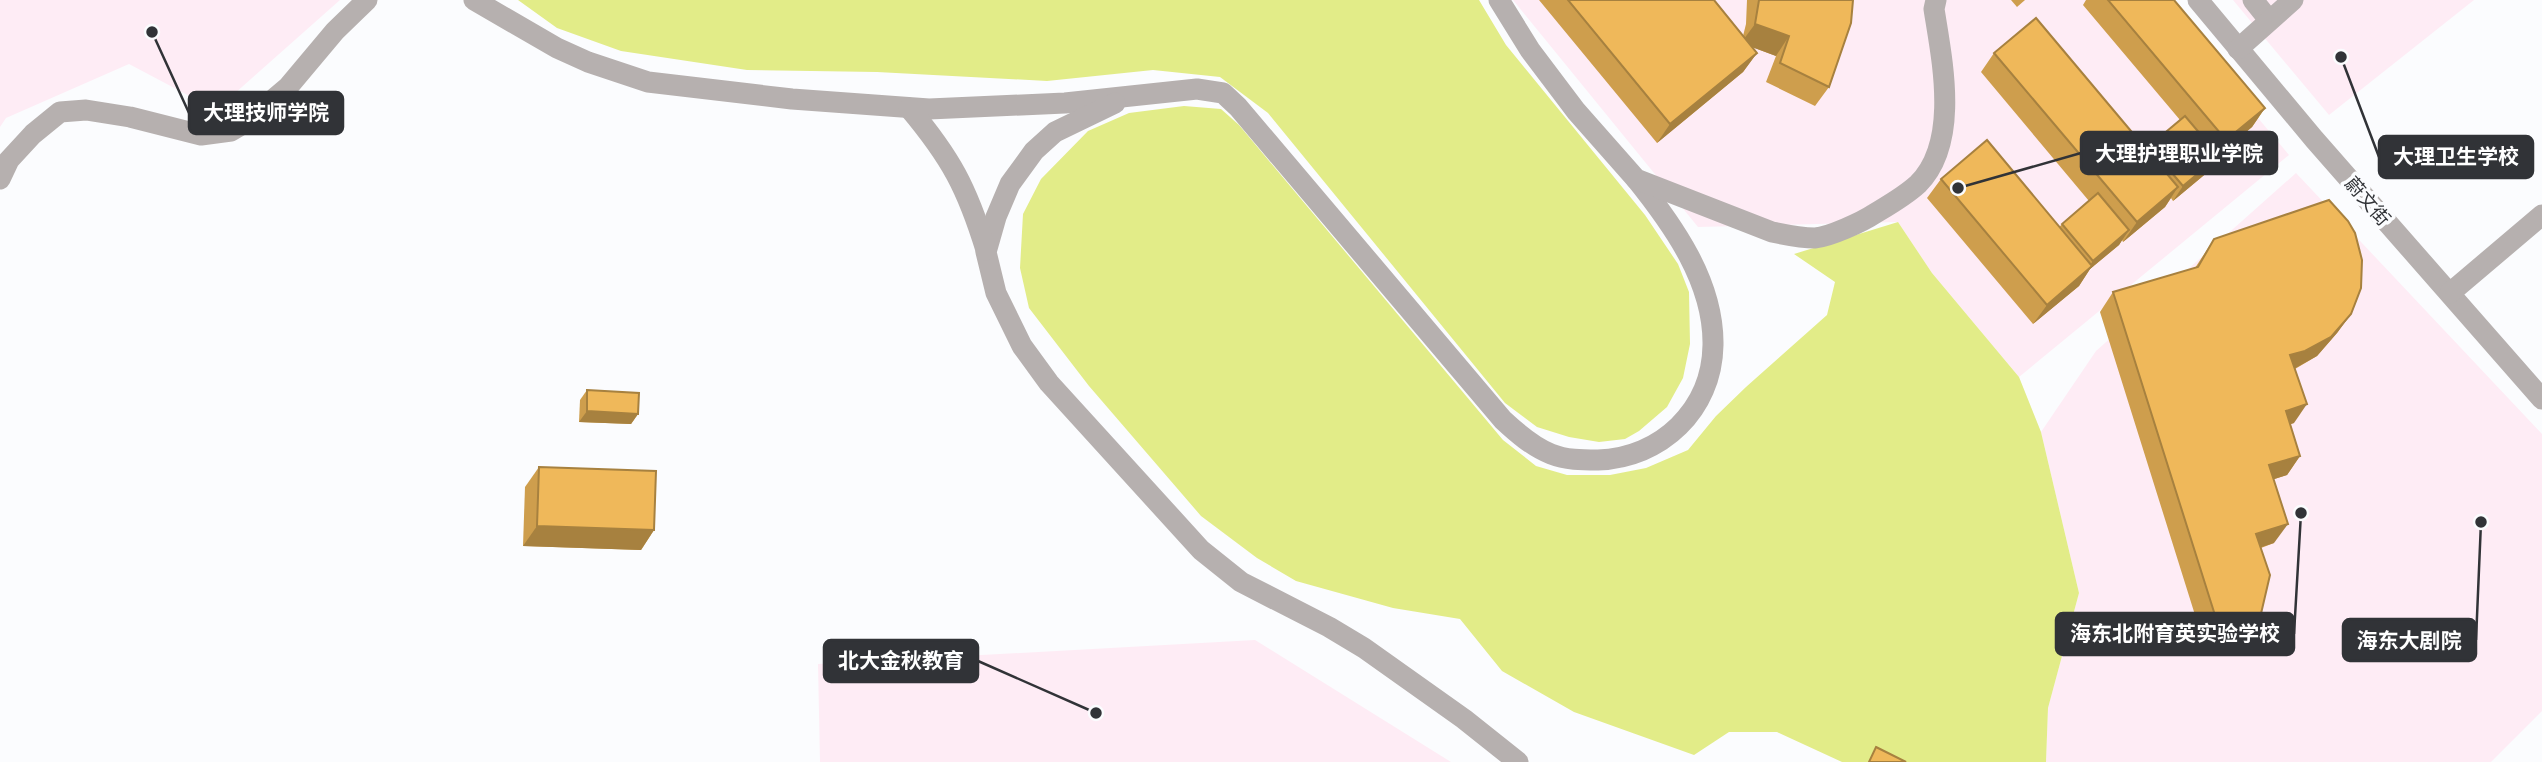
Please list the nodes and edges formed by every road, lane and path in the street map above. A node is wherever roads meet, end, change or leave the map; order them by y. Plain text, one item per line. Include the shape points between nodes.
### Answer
1 (367, 0) edge
2 (474, 0) edge
3 (1499, 0) edge
4 (1936, 0) edge
5 (2198, 0) edge
6 (2253, 0) edge
7 (2293, 0) edge
8 (2269, 20) junction
9 (2238, 49) junction
10 (1131, 95) junction
11 (909, 108) junction
12 (0, 179) edge
13 (1636, 179) junction
14 (2542, 215) edge
15 (986, 252) junction
16 (2450, 293) junction
17 (2542, 399) edge
18 (1518, 762) edge

1 - 12 street via 288,87 231,131 201,135 130,117 86,110 60,112 9,160
2 - 11 street via 567,53 648,82
3 - 13 street via 1537,61
4 - 13 street via 1945,85 1943,125 1935,158 1920,182 1897,201 1818,238 1795,237
5 - 9 street, 蔚文街
6 - 8 street
7 - 8 street
8 - 9 street
9 - 16 street, 蔚文街
10 - 11 street via 1042,105
10 - 13 street via 1196,89 1223,93 1503,420 1550,454 1576,460 1618,459 1655,446 1693,412 1707,375 1713,345 1708,305 1697,274 1673,227
10 - 15 street via 1055,132 1034,151 1010,184
11 - 15 street via 939,143 961,179
14 - 16 street
15 - 18 street via 996,293 1022,346 1049,383 1201,550 1241,582 1364,648
16 - 17 street, 蔚文街

